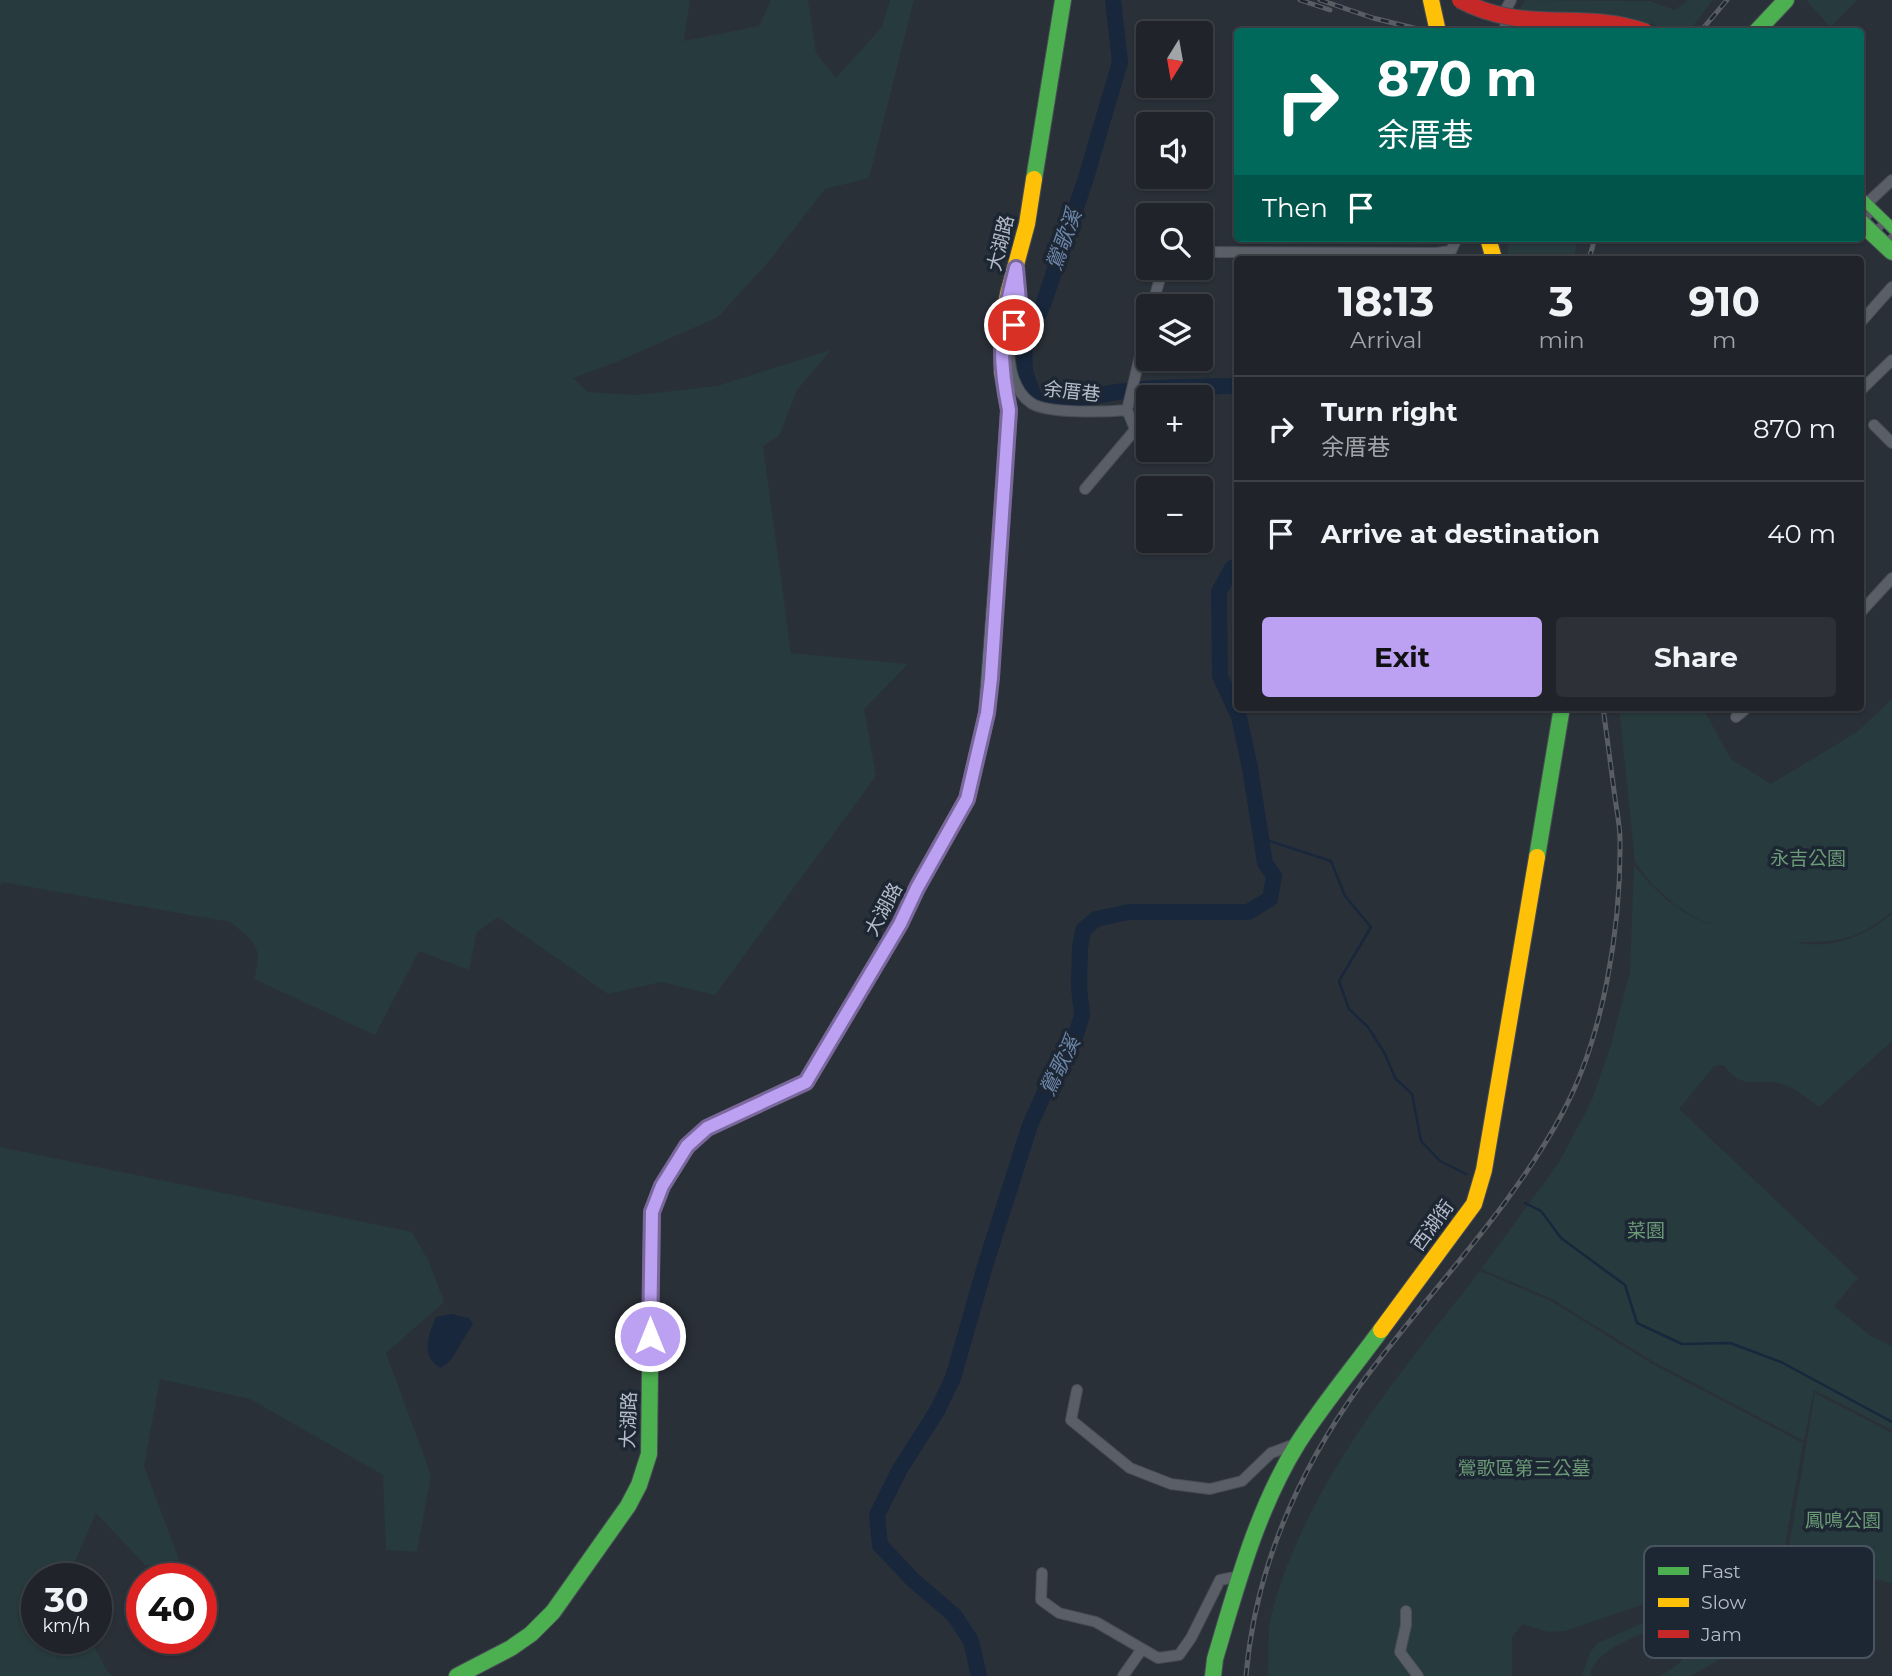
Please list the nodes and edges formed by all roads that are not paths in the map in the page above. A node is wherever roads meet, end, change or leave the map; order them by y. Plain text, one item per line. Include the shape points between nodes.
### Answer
1 (1063, 0) edge
2 (1431, 0) edge
3 (1445, 0) edge
4 (1460, 0) edge
5 (1511, 0) edge
6 (1786, 0) edge
7 (1437, 28) edge
8 (1504, 28) edge
9 (1518, 28) edge
10 (1633, 28) edge
11 (1760, 28) edge
12 (1892, 180) edge
13 (1864, 204) edge
14 (1864, 208) edge
15 (1864, 226) edge
16 (1892, 232) edge
17 (1455, 242) edge
18 (1213, 252) edge
19 (1892, 252) edge
20 (1016, 268) junction
21 (1892, 287) edge
22 (1864, 318) edge
23 (1892, 360) edge
24 (1136, 369) edge
25 (1864, 387) edge
26 (1127, 410) junction
27 (1874, 425) dead end
28 (1892, 443) edge
29 (1085, 489) dead end
30 (1892, 578) edge
31 (1864, 609) edge
32 (1561, 711) edge
33 (1743, 711) edge
34 (1736, 717) dead end
35 (1077, 1390) dead end
36 (1298, 1443) junction
37 (1042, 1573) dead end
38 (1240, 1576) junction
39 (1406, 1611) dead end
40 (1142, 1649) junction
41 (457, 1676) edge
42 (1123, 1676) edge
43 (1213, 1676) edge
44 (1418, 1676) edge

1 - 20 street, 大湖路 via 1030,209
2 - 7 street
3 - 9 street via 1465,12
4 - 10 street, bridge via 1496,16
5 - 8 street
6 - 11 street
12 - 13 street
14 - 16 street
15 - 19 street
17 - 18 street via 1451,251 1436,253
20 - 26 street, 余厝巷 via 1019,301 1009,348 1012,375 1020,391 1032,404 1064,410
20 - 41 street, 大湖路 via 1000,344 1009,410 994,643 987,713 967,799 894,936 806,1082 707,1128 687,1146 662,1186 652,1212 649,1454 639,1485 553,1612 511,1648
21 - 22 street
23 - 25 street
24 - 26 street
26 - 29 street, 余厝巷 via 1138,426
27 - 28 street
30 - 31 street
32 - 36 street, 西湖街 via 1474,1204
33 - 34 street
35 - 36 street via 1071,1420 1130,1468 1171,1484 1210,1489 1242,1480 1271,1454
36 - 38 street, 西湖街 via 1267,1502
37 - 40 street via 1041,1600 1059,1613 1096,1622
38 - 40 street via 1220,1580 1178,1655 1158,1658
38 - 43 street, 西湖街
39 - 44 street via 1400,1652
40 - 42 street

